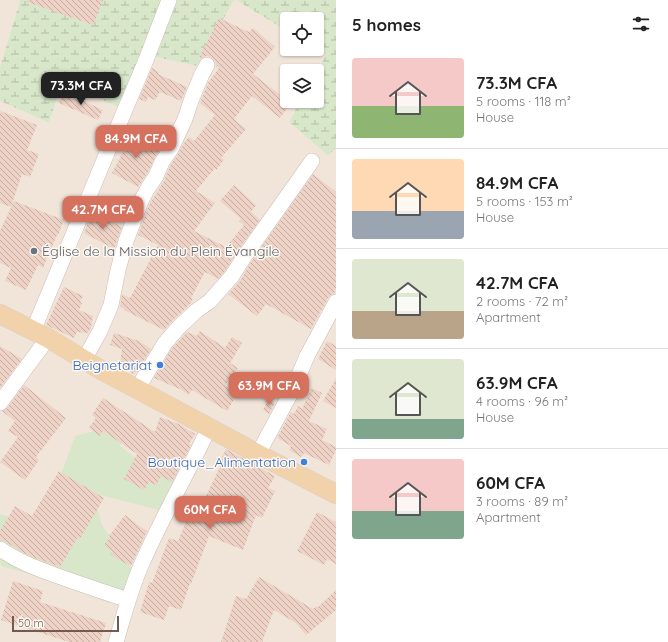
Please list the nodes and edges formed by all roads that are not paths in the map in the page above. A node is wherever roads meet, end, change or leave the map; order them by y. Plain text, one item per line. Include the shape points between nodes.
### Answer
1 (169, 0) edge
2 (207, 65) dead end
3 (312, 161) dead end
4 (336, 302) edge
5 (0, 314) edge
6 (41, 335) junction
7 (84, 360) junction
8 (137, 389) junction
9 (0, 403) edge
10 (209, 428) junction
11 (258, 454) junction
12 (336, 494) edge
13 (0, 549) edge
14 (128, 600) junction
15 (116, 642) edge

1 - 6 street via 124,112
2 - 7 street via 171,149 141,201 126,241 111,306
3 - 8 street via 232,276 210,301 196,311 165,343
4 - 11 street
5 - 6 main road
6 - 7 main road
6 - 9 street
7 - 8 main road
8 - 10 main road
10 - 11 main road
10 - 14 street via 145,556
11 - 12 main road
13 - 14 street via 29,565
14 - 15 street

